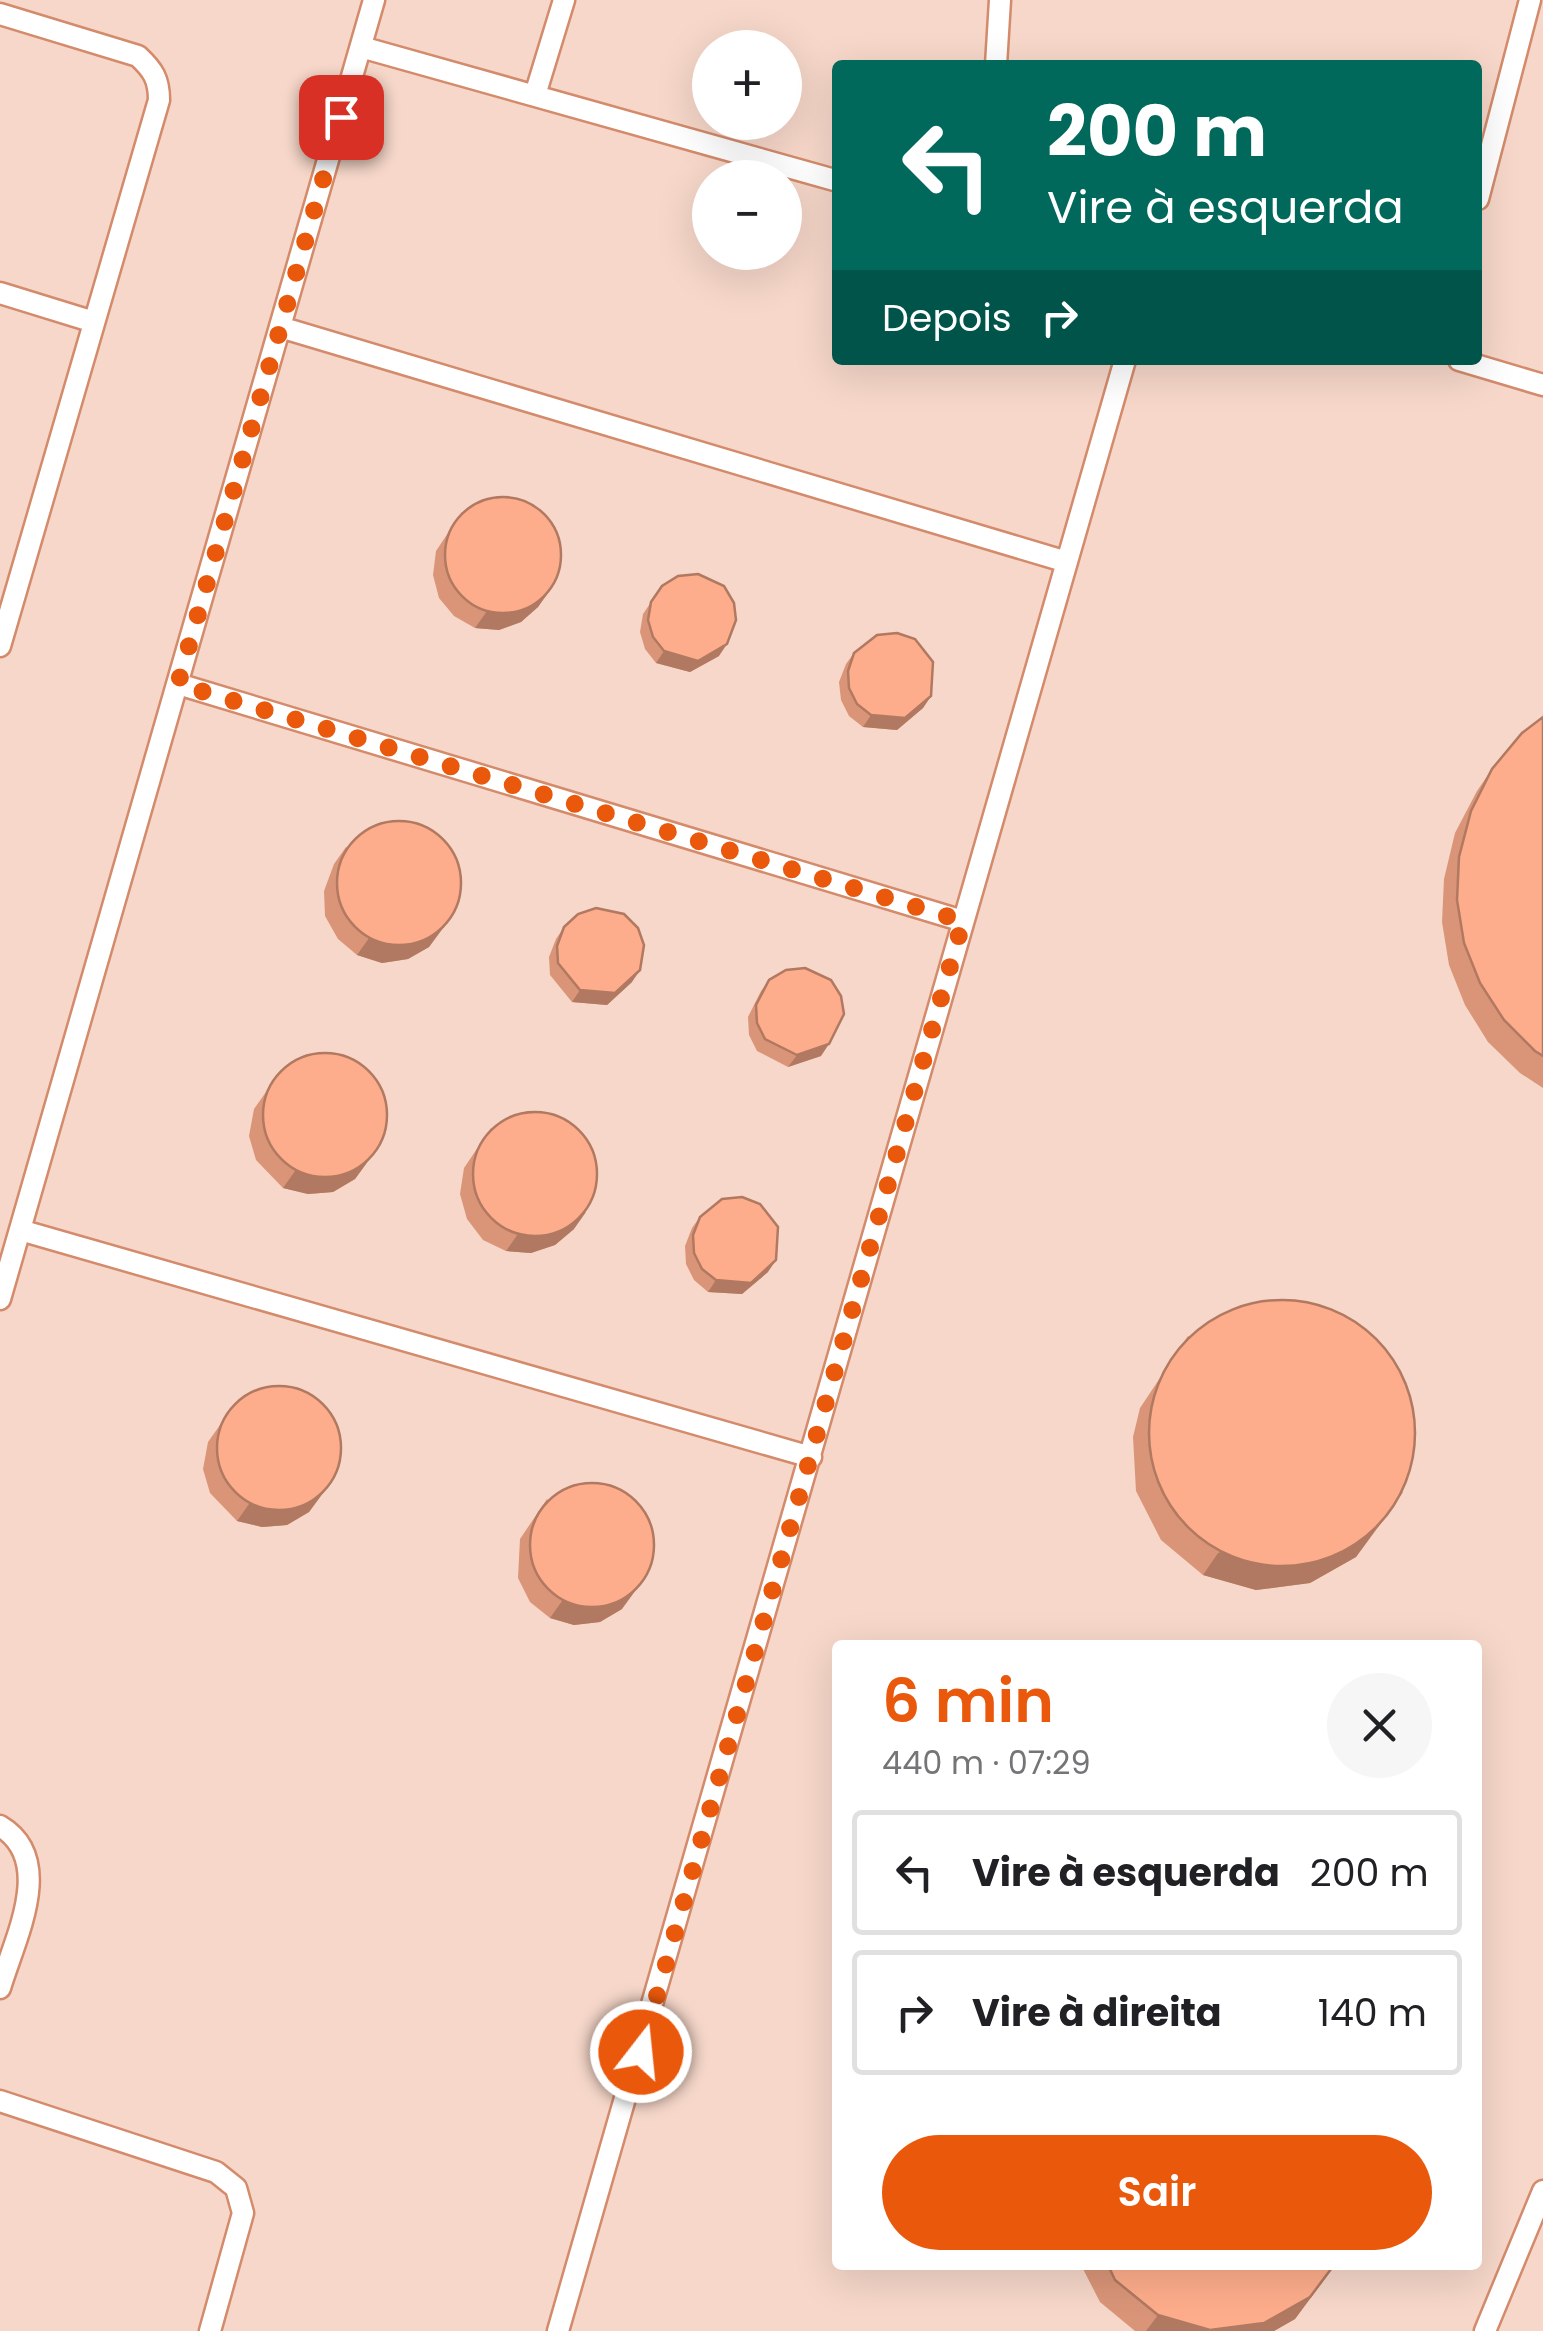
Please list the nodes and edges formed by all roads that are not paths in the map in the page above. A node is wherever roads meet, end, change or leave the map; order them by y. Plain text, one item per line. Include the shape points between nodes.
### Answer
1 (374, 0) edge
2 (564, 0) edge
3 (1000, 0) edge
4 (1530, 0) edge
5 (0, 14) edge
6 (361, 46) junction
7 (996, 60) edge
8 (535, 95) junction
9 (832, 179) edge
10 (1482, 184) edge
11 (0, 293) edge
12 (94, 322) junction
13 (280, 327) junction
14 (1124, 365) edge
15 (1476, 365) edge
16 (1543, 385) edge
17 (1067, 562) junction
18 (0, 646) edge
19 (178, 684) junction
20 (963, 921) junction
21 (20, 1230) junction
22 (0, 1299) edge
23 (810, 1457) junction
24 (0, 1826) edge
25 (0, 1988) edge
26 (0, 2100) edge
27 (1543, 2191) edge
28 (210, 2331) edge
29 (558, 2331) edge
30 (1485, 2331) edge

1 - 6 lane
2 - 8 lane
3 - 7 lane
4 - 10 lane
5 - 12 lane via 138,56 154,70 158,100
6 - 8 lane
6 - 13 lane
8 - 9 lane
11 - 12 lane
12 - 18 lane
13 - 17 lane
13 - 19 lane
14 - 17 lane
15 - 16 lane
17 - 20 lane
19 - 20 lane
19 - 21 lane
20 - 23 lane
21 - 22 lane
21 - 23 lane
23 - 29 lane
24 - 25 lane via 19,1842 30,1888
26 - 28 lane via 216,2172 236,2188 243,2213
27 - 30 lane

